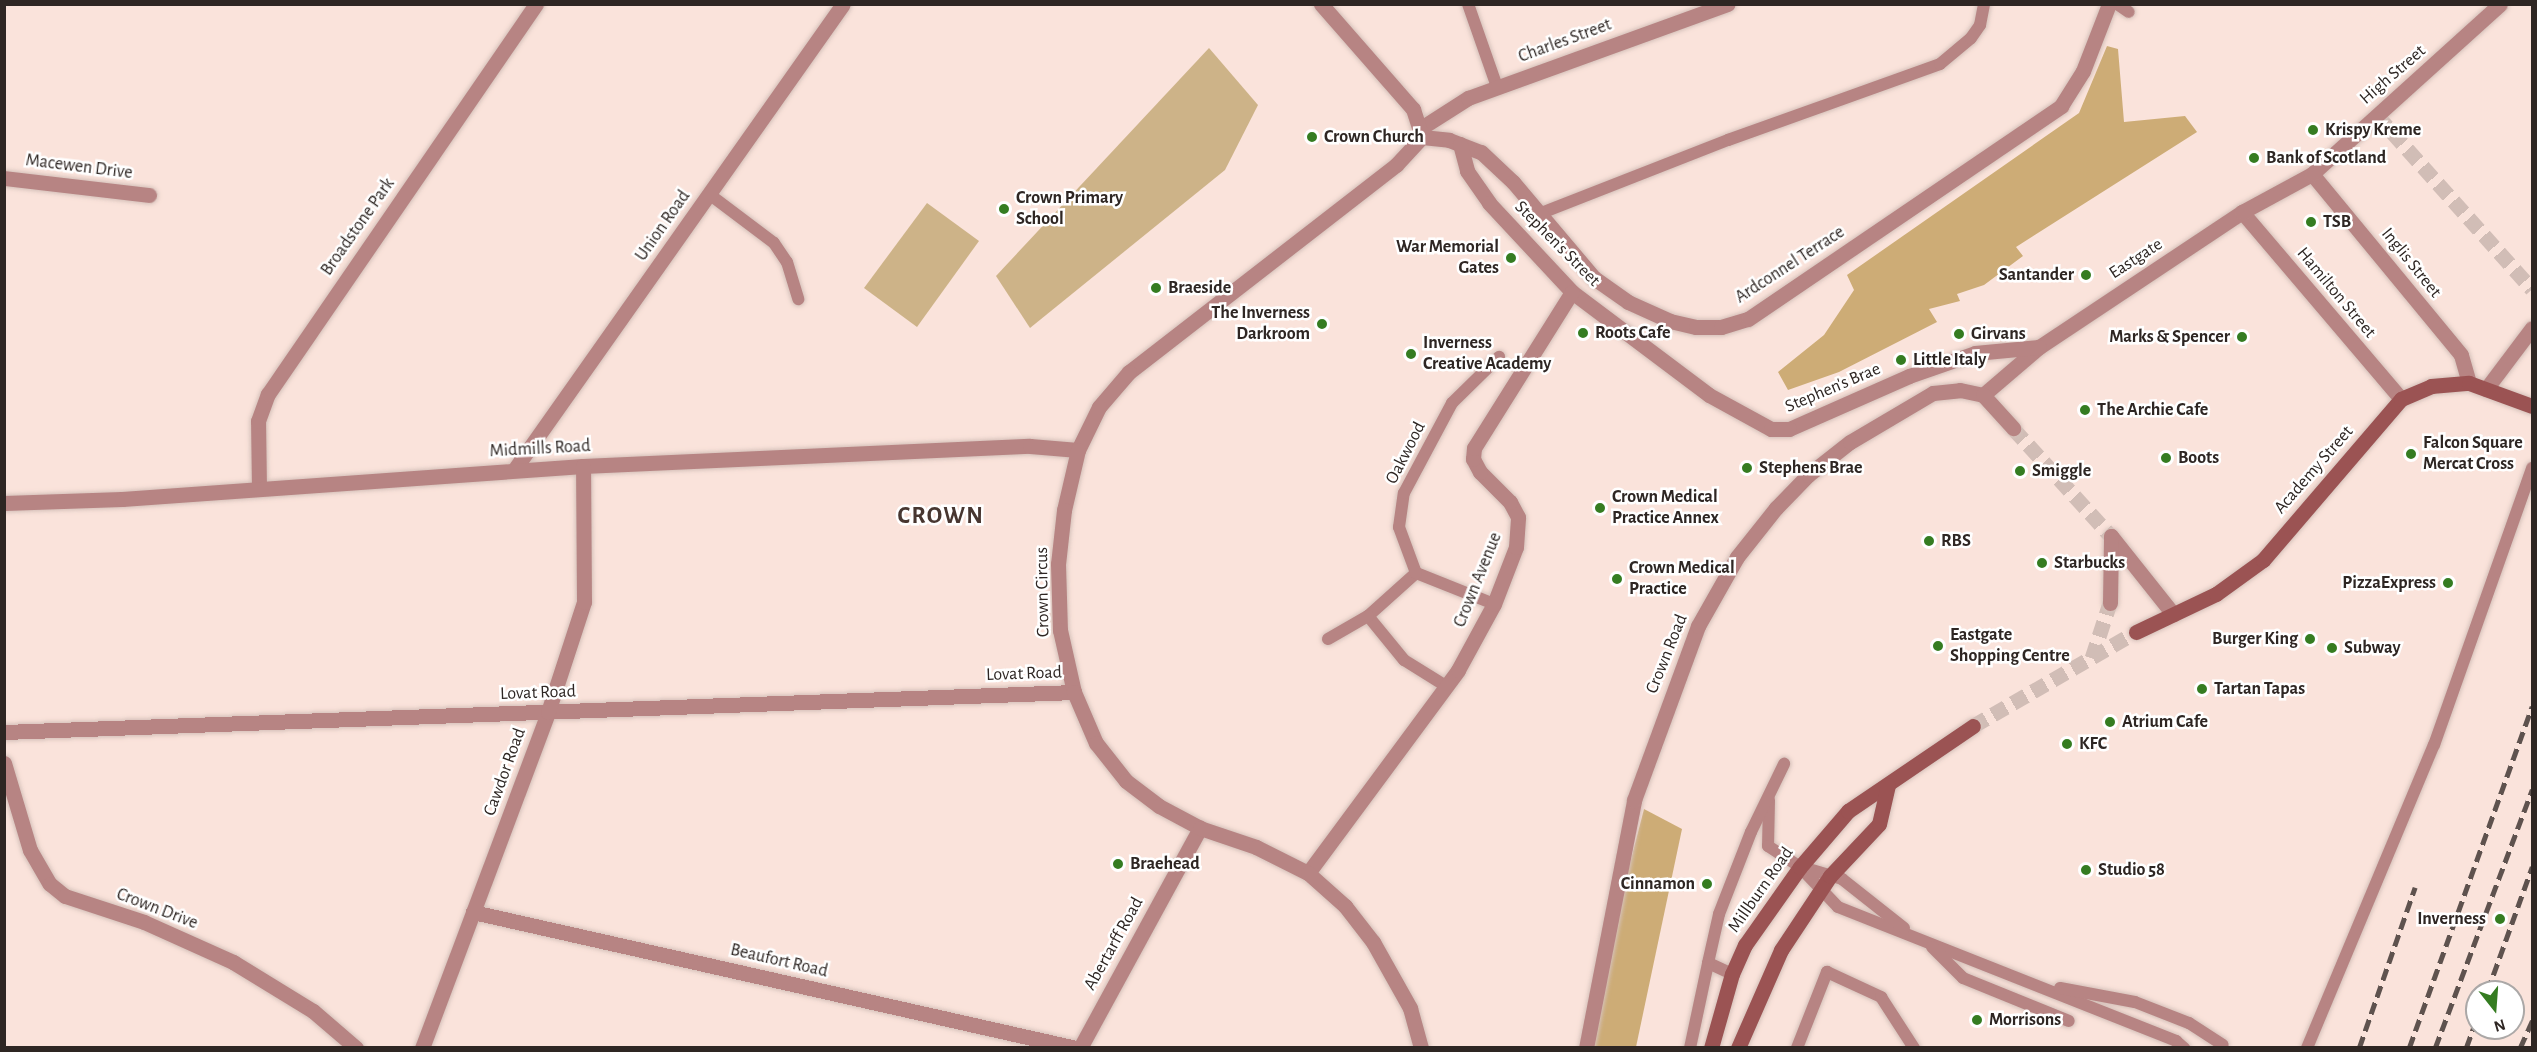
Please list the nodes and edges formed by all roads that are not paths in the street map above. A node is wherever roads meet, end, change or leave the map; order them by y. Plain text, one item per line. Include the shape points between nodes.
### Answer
1 (536, 4) edge
2 (843, 4) edge
3 (1321, 4) edge
4 (1468, 4) edge
5 (1728, 4) edge
6 (1984, 4) edge
7 (2109, 4) edge
8 (2117, 4) edge
9 (2500, 4) edge
10 (2129, 12) dead end
11 (1497, 87) junction
12 (1421, 132) junction
13 (1460, 144) junction
14 (2312, 174) junction
15 (4, 178) edge
16 (709, 194) junction
17 (149, 195) dead end
18 (2242, 212) junction
19 (1539, 214) junction
20 (1572, 292) junction
21 (798, 299) dead end
22 (2532, 328) edge
23 (2039, 347) junction
24 (1975, 353) joint
25 (1499, 357) dead end
26 (2469, 383) junction
27 (2486, 389) junction
28 (1709, 395) joint
29 (1983, 395) junction
30 (2401, 399) junction
31 (2532, 406) edge
32 (2013, 428) tunnel mouth
33 (1078, 450) junction
34 (583, 466) junction
35 (2532, 468) edge
36 (514, 470) junction
37 (258, 489) junction
38 (4, 503) edge
39 (1416, 573) junction
40 (2110, 603) tunnel mouth
41 (1494, 604) junction
42 (2173, 614) junction
43 (1368, 616) junction
44 (2136, 632) tunnel mouth
45 (1328, 639) dead end
46 (1446, 686) junction
47 (1074, 692) junction
48 (548, 712) junction
49 (1973, 726) tunnel mouth
50 (4, 732) edge
51 (4, 763) edge
52 (1784, 764) dead end
53 (1888, 785) junction
54 (1769, 800) junction
55 (1200, 828) junction
56 (1800, 867) junction
57 (1308, 873) junction
58 (1826, 883) junction
59 (473, 912) junction
60 (1909, 933) junction
61 (1928, 942) junction
62 (1708, 963) junction
63 (1732, 974) junction
64 (2032, 983) junction
65 (2068, 1021) dead end
66 (2223, 1045) dead end
67 (356, 1047) edge
68 (422, 1047) edge
69 (1078, 1047) edge
70 (1421, 1047) edge
71 (1586, 1047) edge
72 (1690, 1047) edge
73 (1711, 1047) edge
74 (1738, 1047) edge
75 (1797, 1047) edge
76 (1914, 1047) edge
77 (2184, 1047) edge
78 (2307, 1047) edge

1 - 37 street, Broadstone Park via 268,394 258,421
2 - 16 street, Union Road
3 - 12 street via 1413,109
4 - 11 lane
5 - 11 street, Charles Street
6 - 19 lane via 1980,25 1971,38 1940,64 1728,140
7 - 19 street, Ardconnel Terrace via 2083,71 2061,106 1748,319 1721,327 1696,327 1628,302 1594,278
8 - 10 lane
9 - 14 street, High Street
11 - 12 street, Charles Street via 1459,103
12 - 13 street, Ardconnel Terrace
12 - 33 street, Crown Circus via 1411,152 1382,176 1129,372 1099,407
13 - 19 street, Ardconnel Terrace via 1480,152 1513,182
13 - 20 street, Stephen's Street via 1467,171 1489,203
14 - 18 street, Eastgate
14 - 26 street, Inglis Street via 2461,355
15 - 17 street, Macewen Drive
16 - 21 lane via 774,243 787,262
16 - 36 street, Union Road
18 - 23 street, Eastgate
18 - 30 street, Hamilton Street
20 - 28 street, Stephen's Street
20 - 41 street, Crown Avenue via 1474,448 1473,459 1480,472 1510,502 1518,517 1516,547
22 - 27 street
23 - 24 street, Eastgate
23 - 29 street
24 - 28 street, Stephen's Brae via 1909,376 1789,429 1771,429
25 - 39 lane, Oakwood via 1452,403 1404,493 1399,527
26 - 27 main road, Academy Street
26 - 30 main road, Academy Street via 2431,386
27 - 31 main road, Academy Street
29 - 32 street
29 - 71 street, Crown Road via 1960,390 1933,393 1850,442 1776,508 1737,557 1698,626 1634,800
30 - 42 main road, Academy Street via 2263,560 2216,594
33 - 34 street, Midmills Road via 1030,446
33 - 47 street, Crown Circus via 1064,510 1058,564 1060,630
34 - 36 street, Midmills Road
34 - 48 street, Cawdor Road via 584,602
35 - 78 lane via 2434,746
36 - 37 street, Midmills Road
37 - 38 street, Midmills Road
39 - 41 lane
39 - 43 lane
40 - 42 street via 2110,537
41 - 46 street, Crown Avenue
42 - 44 main road, Academy Street
43 - 45 lane
43 - 46 lane via 1404,660
46 - 57 street, Crown Avenue
47 - 48 street, Lovat Road
47 - 55 street, Crown Circus via 1096,743 1126,781 1159,806
48 - 50 street, Lovat Road
48 - 59 street, Cawdor Road
49 - 53 main road, Millburn Road
51 - 67 street, Crown Drive via 30,850 50,884 66,896 144,922 233,962 314,1011
52 - 54 lane
53 - 56 main road, Millburn Road via 1848,811
53 - 58 main road via 1879,824
54 - 56 lane via 1768,846
54 - 62 lane via 1751,832 1722,903
55 - 57 street, Crown Circus via 1256,847
55 - 69 street, Abertarff Road
56 - 58 lane
56 - 63 main road, Millburn Road via 1745,945
57 - 70 street, Crown Circus via 1345,906 1373,942 1410,1008
58 - 60 lane via 1839,907
58 - 60 lane via 1842,879 1863,892
58 - 74 main road via 1781,950
59 - 68 street, Cawdor Road
59 - 69 street, Beaufort Road
60 - 61 lane
61 - 64 lane
61 - 65 lane via 1963,978
62 - 63 lane
62 - 72 lane
63 - 73 main road, Millburn Road
64 - 66 lane via 2135,1002 2189,1023
64 - 77 lane
75 - 76 lane via 1827,972 1881,997

